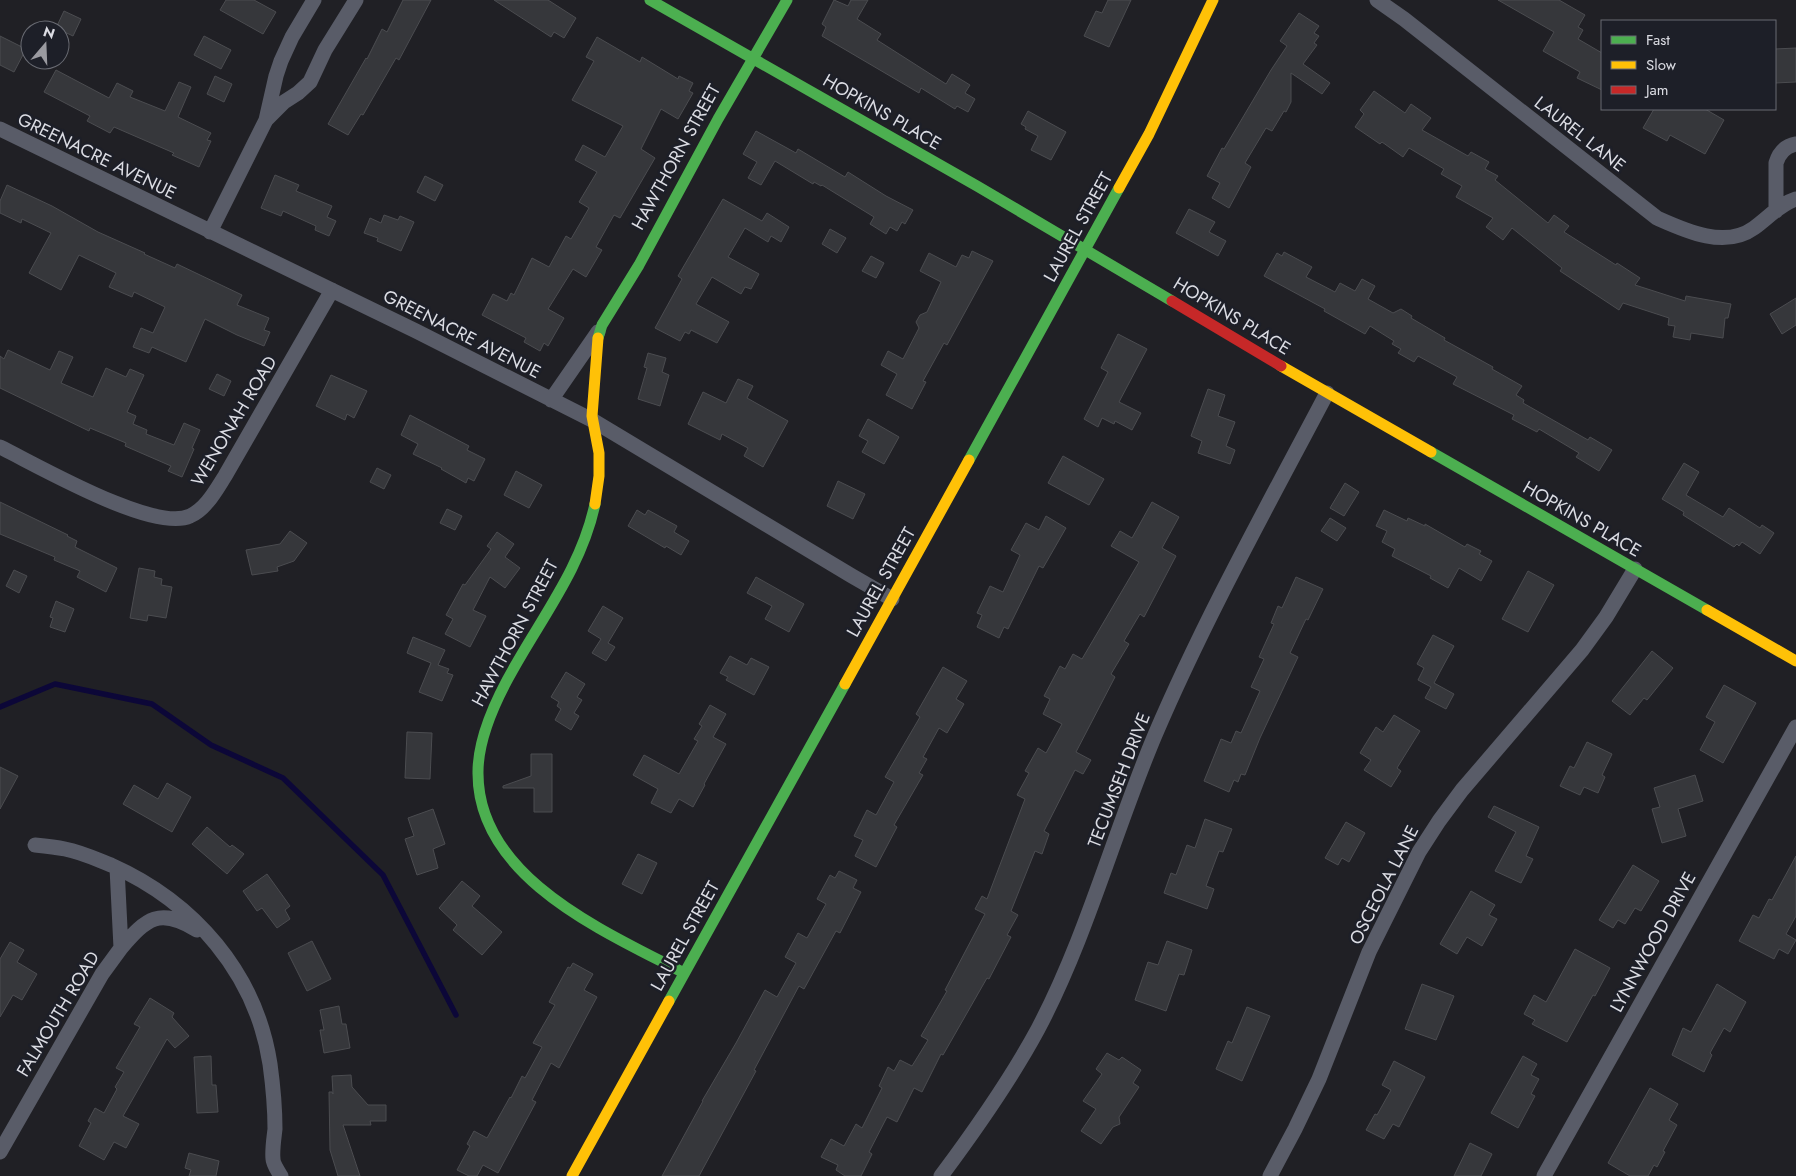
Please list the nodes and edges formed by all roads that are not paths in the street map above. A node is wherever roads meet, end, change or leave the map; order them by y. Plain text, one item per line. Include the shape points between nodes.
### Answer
1 (314, 0) edge
2 (356, 0) edge
3 (650, 0) edge
4 (787, 0) edge
5 (1213, 0) edge
6 (1377, 0) edge
7 (752, 58) junction
8 (266, 120) junction
9 (0, 129) edge
10 (1796, 144) edge
11 (1796, 199) edge
12 (1776, 211) junction
13 (210, 232) junction
14 (1085, 250) junction
15 (332, 290) junction
16 (599, 331) junction
17 (1327, 393) junction
18 (551, 400) junction
19 (592, 420) junction
20 (0, 447) edge
21 (1635, 569) junction
22 (892, 598) junction
23 (1796, 661) edge
24 (1796, 727) edge
25 (34, 845) dead end
26 (117, 868) junction
27 (212, 941) junction
28 (121, 948) junction
29 (684, 972) junction
30 (0, 1152) edge
31 (273, 1160) junction
32 (270, 1176) edge
33 (281, 1176) edge
34 (572, 1176) edge
35 (941, 1176) edge
36 (1270, 1176) edge
37 (1544, 1176) edge

1 - 8 street via 281,61
2 - 8 street via 325,50 310,82
3 - 7 street, HOPKINS PLACE
4 - 7 street, HAWTHORN STREET
5 - 14 street, LAUREL STREET via 1149,134
6 - 12 street, LAUREL LANE via 1657,218 1696,234 1735,236 1754,228
7 - 14 street, HOPKINS PLACE
7 - 16 street, HAWTHORN STREET via 642,261
8 - 13 street
9 - 13 street, GREENACRE AVENUE
10 - 12 street via 1787,147 1776,163
11 - 12 street, LAUREL LANE
13 - 15 street, GREENACRE AVENUE
14 - 17 street, HOPKINS PLACE
14 - 22 street, LAUREL STREET
15 - 18 street, GREENACRE AVENUE
15 - 20 street, WENONAH ROAD via 225,476 208,501 190,516 165,519 129,508
16 - 18 street, HAWTHORN STREET
16 - 19 street, HAWTHORN STREET
17 - 21 street, HOPKINS PLACE
17 - 35 street, TECUMSEH DRIVE via 1212,616 1160,725 1081,930 1038,1029 986,1115
18 - 19 street, GREENACRE AVENUE
19 - 22 street, GREENACRE AVENUE
19 - 29 street, HAWTHORN STREET via 598,440 598,476 587,534 562,587 501,691 490,716 480,748 479,796 488,824 502,847 537,886 589,922
21 - 23 street, HOPKINS PLACE
21 - 36 street, OSCEOLA LANE via 1582,650 1462,790 1418,852 1370,952 1319,1079
22 - 29 street, LAUREL STREET
24 - 37 street, LYNNWOOD DRIVE
25 - 26 street via 66,849
26 - 27 street via 168,897
26 - 28 street, FALMOUTH ROAD
27 - 28 street, FALMOUTH ROAD via 186,924 157,917
27 - 31 street via 224,953 246,989 262,1029 274,1098
28 - 30 street, FALMOUTH ROAD via 102,974
29 - 34 street, LAUREL STREET
31 - 32 street
31 - 33 street

